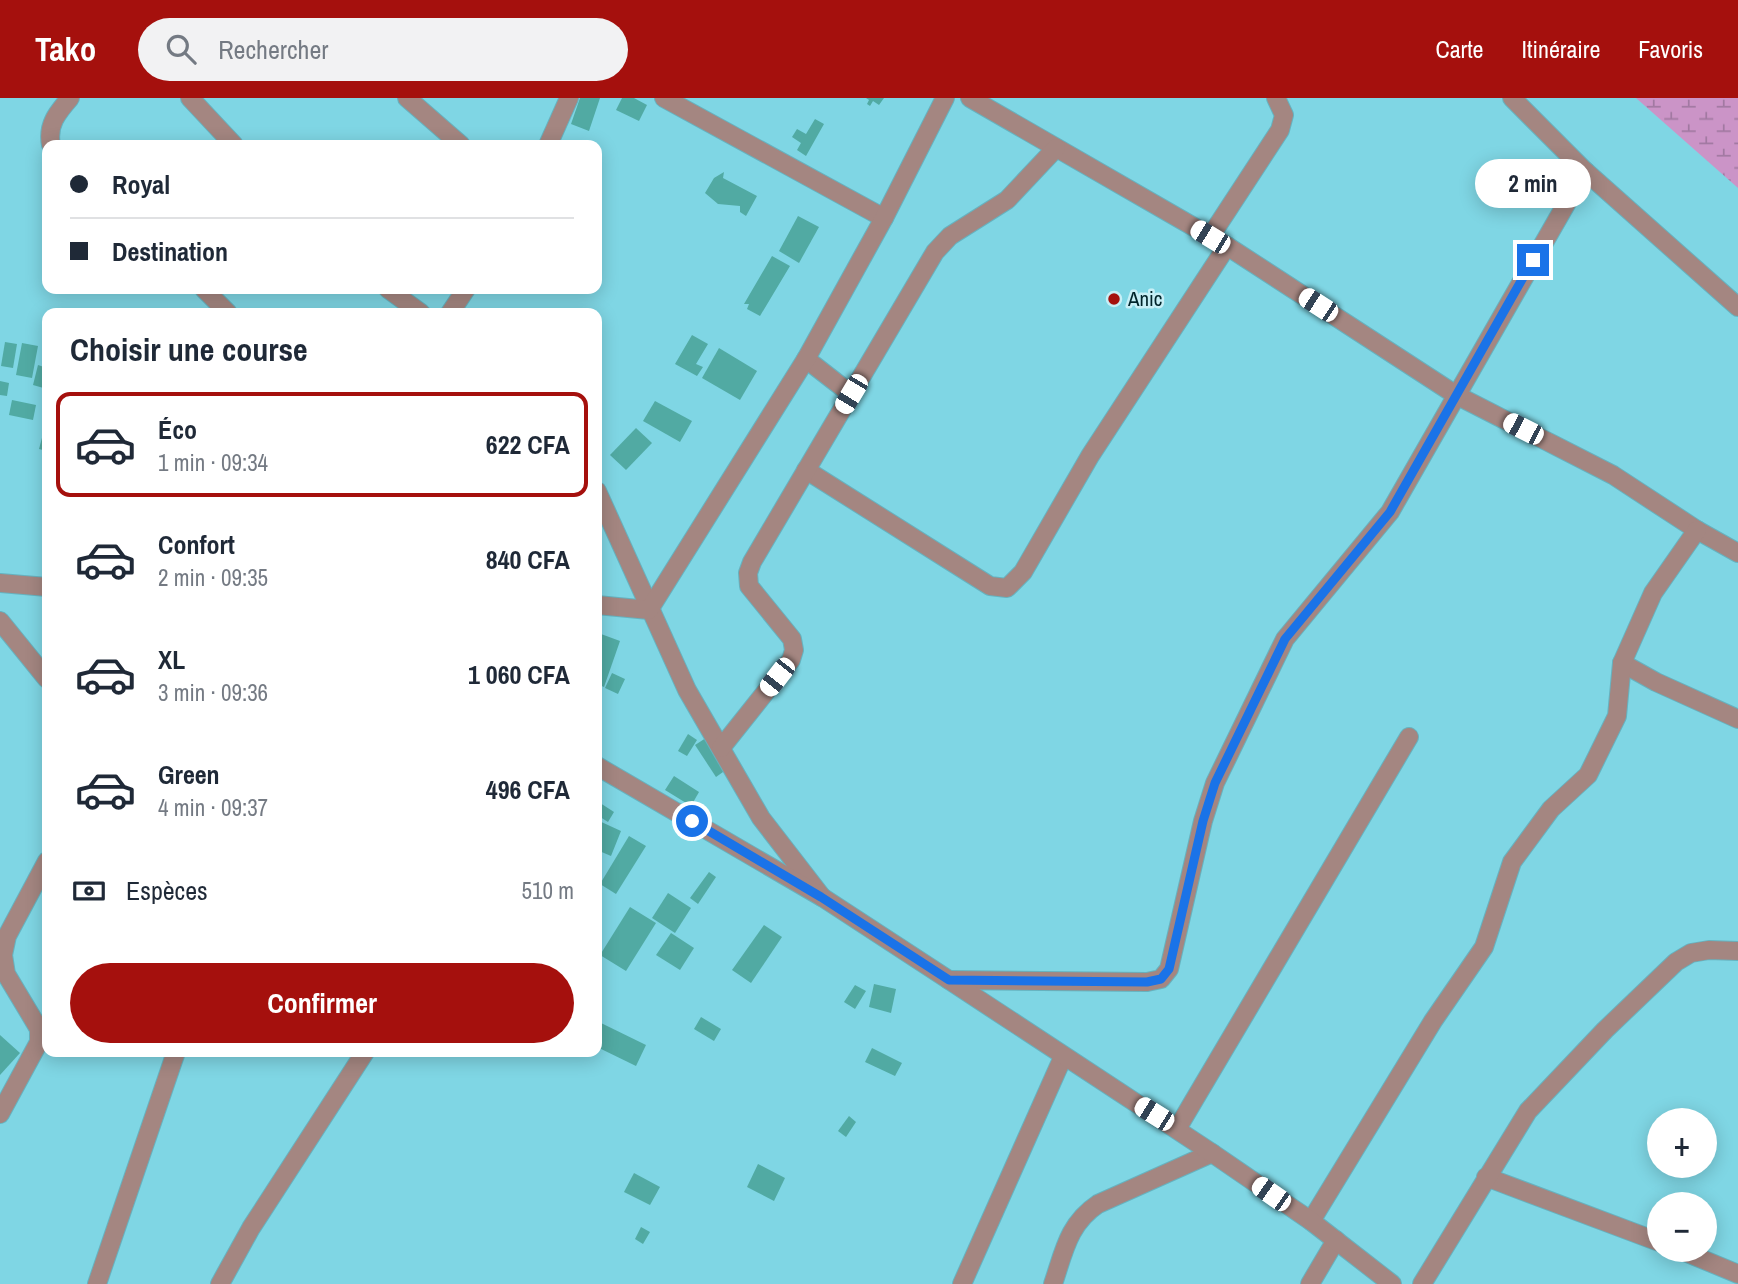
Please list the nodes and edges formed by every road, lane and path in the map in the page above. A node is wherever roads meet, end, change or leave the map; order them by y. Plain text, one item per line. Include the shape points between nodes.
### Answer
1 (70, 98) edge
2 (190, 98) edge
3 (407, 98) edge
4 (569, 98) edge
5 (664, 98) edge
6 (945, 98) edge
7 (970, 98) edge
8 (1276, 98) edge
9 (1513, 98) edge
10 (50, 140) edge
11 (229, 140) edge
12 (455, 140) edge
13 (550, 140) edge
14 (1056, 148) junction
15 (1585, 171) junction
16 (884, 218) junction
17 (1210, 237) junction
18 (1227, 246) junction
19 (209, 294) edge
20 (395, 294) edge
21 (1738, 307) edge
22 (223, 308) edge
23 (414, 308) edge
24 (806, 359) junction
25 (851, 394) junction
26 (1456, 394) junction
27 (806, 470) junction
28 (602, 502) edge
29 (1697, 530) junction
30 (1738, 553) edge
31 (0, 583) edge
32 (42, 587) edge
33 (602, 605) edge
34 (649, 610) junction
35 (0, 621) edge
36 (1622, 663) junction
37 (42, 673) edge
38 (1738, 719) edge
39 (1409, 737) dead end
40 (721, 748) junction
41 (602, 769) edge
42 (42, 870) edge
43 (821, 897) junction
44 (1738, 951) edge
45 (949, 980) junction
46 (42, 1035) edge
47 (42, 1039) edge
48 (1063, 1056) junction
49 (174, 1057) edge
50 (362, 1057) edge
51 (0, 1114) edge
52 (1177, 1129) junction
53 (1212, 1153) junction
54 (1486, 1177) junction
55 (1311, 1221) junction
56 (1647, 1237) edge
57 (1336, 1240) junction
58 (1709, 1262) edge
59 (1738, 1274) edge
60 (97, 1284) edge
61 (220, 1284) edge
62 (962, 1284) edge
63 (1053, 1284) edge
64 (1310, 1284) edge
65 (1392, 1284) edge
66 (1422, 1284) edge

1 - 10 street via 54,117
2 - 11 street
3 - 12 street
4 - 13 street
5 - 16 street
6 - 16 street
7 - 14 street
8 - 17 street via 1284,115 1280,130
9 - 15 street
14 - 17 street
14 - 25 street via 1007,200 950,236 935,252
15 - 21 street
15 - 26 street
16 - 24 street
17 - 18 street
18 - 26 street
18 - 27 street via 1090,456 1023,572 1007,588 990,586
19 - 22 street
20 - 23 street
24 - 25 street
24 - 34 street
25 - 27 street
26 - 29 street via 1613,475
26 - 45 street via 1390,512 1285,639 1215,783 1169,969 1161,979
27 - 40 street via 748,573 749,586 792,639 791,660
28 - 34 street
29 - 30 street
29 - 36 street via 1653,593
31 - 32 street
33 - 34 street
34 - 40 street
35 - 37 street
36 - 38 street
36 - 55 street via 1617,716 1588,775 1551,809 1512,862 1484,947 1433,1021
39 - 52 street
40 - 43 street via 761,818
41 - 43 street
42 - 46 street via 7,936 3,955 6,974
43 - 45 street
44 - 54 street via 1691,953 1676,962 1528,1111
45 - 48 street
47 - 51 street
48 - 52 street
48 - 62 street
49 - 60 street
50 - 61 street
52 - 53 street
53 - 55 street
53 - 63 street via 1083,1214 1070,1233
54 - 56 street
54 - 66 street
55 - 57 street
57 - 64 street
57 - 65 street
58 - 59 street

